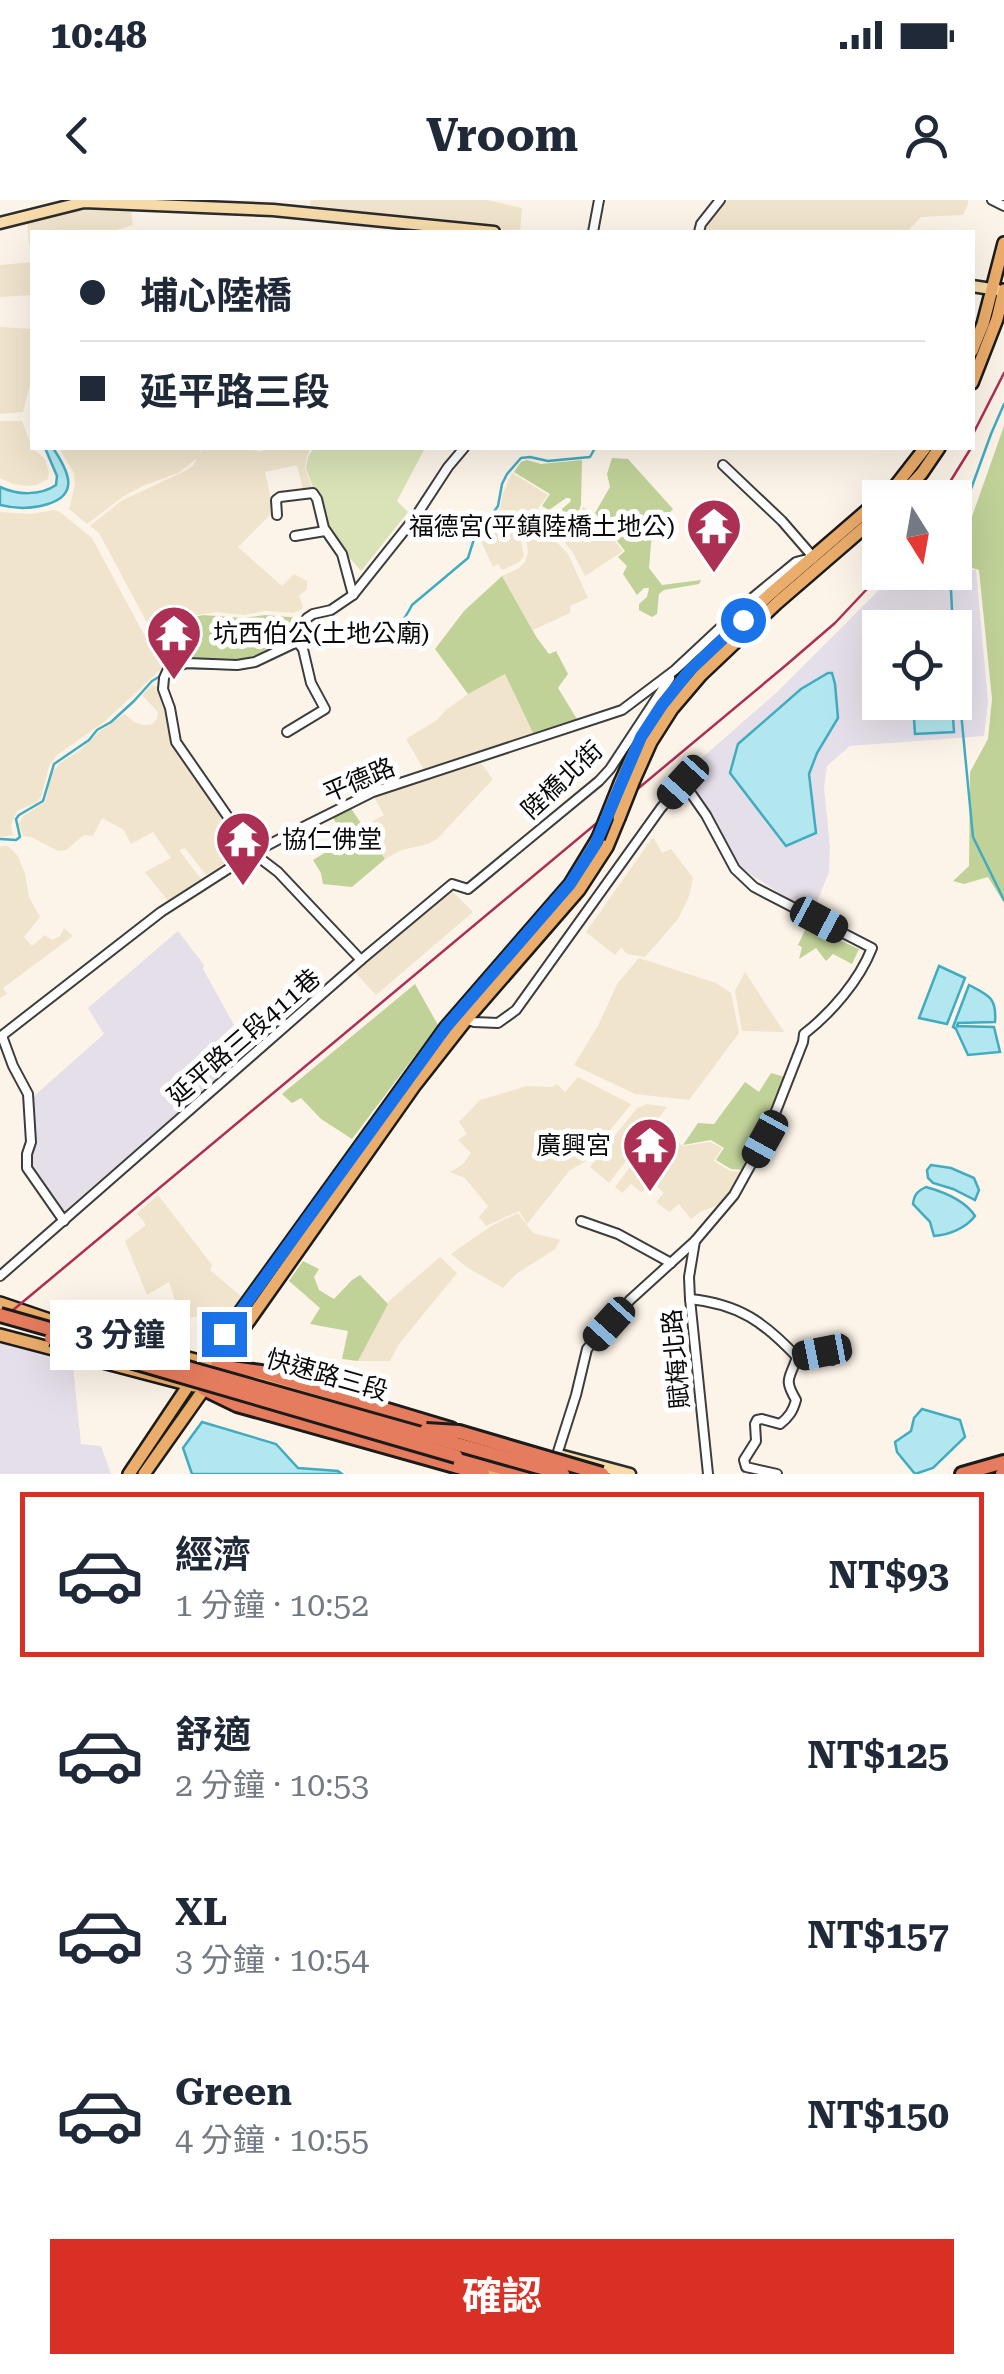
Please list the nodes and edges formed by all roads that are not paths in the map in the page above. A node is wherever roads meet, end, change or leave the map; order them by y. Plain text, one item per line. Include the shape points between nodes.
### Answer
1 (598, 200) edge
2 (720, 200) edge
3 (992, 200) edge
4 (158, 204) edge
5 (1004, 206) edge
6 (0, 223) edge
7 (474, 230) edge
8 (593, 230) edge
9 (698, 230) edge
10 (1004, 243) edge
11 (975, 286) edge
12 (1000, 290) edge
13 (994, 322) edge
14 (975, 346) edge
15 (975, 375) edge
16 (462, 450) edge
17 (924, 450) edge
18 (938, 450) edge
19 (723, 465) dead end
20 (901, 480) edge
21 (916, 480) edge
22 (277, 515) dead end
23 (862, 516) edge
24 (862, 527) edge
25 (326, 531) junction
26 (296, 536) dead end
27 (816, 561) junction
28 (352, 595) junction
29 (774, 599) junction
30 (299, 643) junction
31 (675, 670) junction
32 (288, 732) dead end
33 (253, 853) junction
34 (452, 884) joint
35 (361, 960) junction
36 (478, 998) junction
37 (461, 1016) junction
38 (1, 1037) edge
39 (64, 1221) junction
40 (581, 1221) dead end
41 (695, 1241) junction
42 (671, 1263) junction
43 (0, 1276) edge
44 (690, 1299) junction
45 (0, 1303) edge
46 (0, 1315) edge
47 (0, 1324) edge
48 (0, 1334) edge
49 (137, 1345) junction
50 (797, 1357) junction
51 (832, 1360) dead end
52 (211, 1364) junction
53 (127, 1369) junction
54 (197, 1387) junction
55 (399, 1429) junction
56 (460, 1432) junction
57 (456, 1456) junction
58 (558, 1465) edge
59 (1002, 1468) edge
60 (129, 1474) edge
61 (144, 1474) edge
62 (483, 1474) edge
63 (498, 1474) edge
64 (508, 1474) edge
65 (525, 1474) edge
66 (584, 1474) edge
67 (602, 1474) edge
68 (630, 1474) edge
69 (708, 1474) edge
70 (777, 1474) edge
71 (962, 1474) edge
72 (973, 1474) edge

1 - 8 street
2 - 9 street
3 - 5 street
4 - 6 street via 84,202
4 - 7 street
10 - 12 main road
11 - 12 street
12 - 13 main road
13 - 14 main road
13 - 15 main road
16 - 28 street
17 - 20 main road
18 - 21 main road
19 - 27 street
22 - 25 street via 280,497 313,493
23 - 27 main road
24 - 27 main road
25 - 26 street
25 - 28 street via 342,554
27 - 29 main road
27 - 31 street, 平德路 via 796,562
28 - 30 street via 308,618
29 - 36 main road, bridge via 672,709 607,847 579,890
29 - 36 main road, bridge via 690,670 662,705 570,884
30 - 32 street via 325,709
30 - 33 street via 255,662 187,664 165,674 176,742
31 - 33 street, 平德路 via 622,710 373,792
31 - 34 street, 陸橋北街 via 598,780 468,889
33 - 35 street
33 - 38 street, 平德路 via 160,912
34 - 35 street, 延平路三段411巷
35 - 39 street, 延平路三段411巷
36 - 37 main road
37 - 41 street via 498,1024 516,1010 683,782 735,870 754,887 872,948 843,994 804,1034 765,1139 734,1196
37 - 52 main road
38 - 39 street via 28,1094 27,1168
39 - 43 street, 延平路三段411巷
40 - 42 street
41 - 42 street
41 - 44 street, 賦梅北路
42 - 58 street via 587,1349
44 - 50 street via 720,1302 758,1321
44 - 69 street, 賦梅北路
45 - 49 main road, 快速路三段
46 - 55 highway, bridge
47 - 57 highway, bridge
48 - 53 main road, 快速路三段
49 - 52 main road, 快速路三段
49 - 53 street
50 - 51 street via 822,1352
50 - 70 street via 788,1376 796,1400 789,1418 780,1424 758,1420 756,1441 744,1460 746,1467
52 - 54 main road
52 - 56 highway, bridge via 246,1368
52 - 58 main road, 快速路三段
53 - 54 main road, 快速路三段
54 - 60 main road
54 - 61 main road
54 - 62 highway via 237,1405
54 - 63 main road, 快速路三段
55 - 56 highway, bridge
55 - 58 highway, bridge
56 - 67 highway, bridge
57 - 64 highway
57 - 65 highway
58 - 66 main road, 快速路三段
58 - 68 street, 快速路三段
59 - 71 highway
59 - 72 highway

